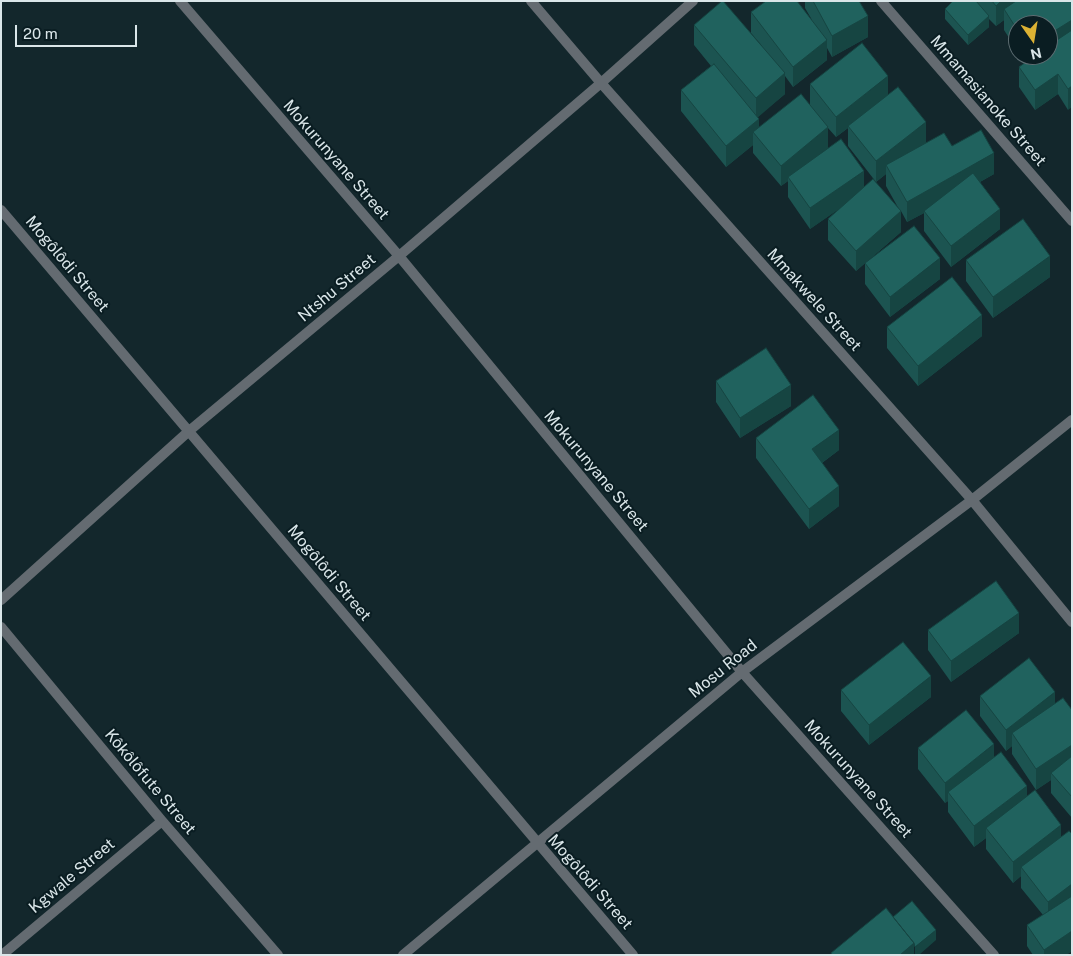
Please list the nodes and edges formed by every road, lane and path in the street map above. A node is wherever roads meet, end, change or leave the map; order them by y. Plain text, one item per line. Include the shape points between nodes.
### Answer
1 (180, 1) edge
2 (531, 1) edge
3 (693, 1) edge
4 (881, 1) edge
5 (601, 83) junction
6 (1, 210) edge
7 (1072, 220) edge
8 (399, 256) junction
9 (1072, 420) edge
10 (189, 431) junction
11 (972, 500) junction
12 (1, 600) edge
13 (1072, 622) edge
14 (1, 627) edge
15 (742, 672) junction
16 (162, 821) junction
17 (536, 842) junction
18 (2, 955) edge
19 (278, 955) edge
20 (403, 955) edge
21 (633, 955) edge
22 (994, 955) edge

1 - 8 street, Mokurunyane Street
2 - 5 street, Mmakwele Street
3 - 5 street, Ntshu Street
4 - 7 street, Mmamasianoke Street
5 - 8 street, Ntshu Street
5 - 11 street, Mmakwele Street
6 - 10 street, Mogôlôdi Street
8 - 10 street, Ntshu Street
8 - 15 street, Mokurunyane Street
9 - 11 street, Mosu Road
10 - 12 street, Ntshu Street
10 - 17 street, Mogôlôdi Street
11 - 13 street, Mmakwele Street
11 - 15 street, Mosu Road
14 - 16 street, Kôkôlôfute Street
15 - 17 street, Mosu Road
15 - 22 street, Mokurunyane Street
16 - 18 street, Kgwale Street
16 - 19 street, Kôkôlôfute Street
17 - 20 street, Mosu Road
17 - 21 street, Mogôlôdi Street

